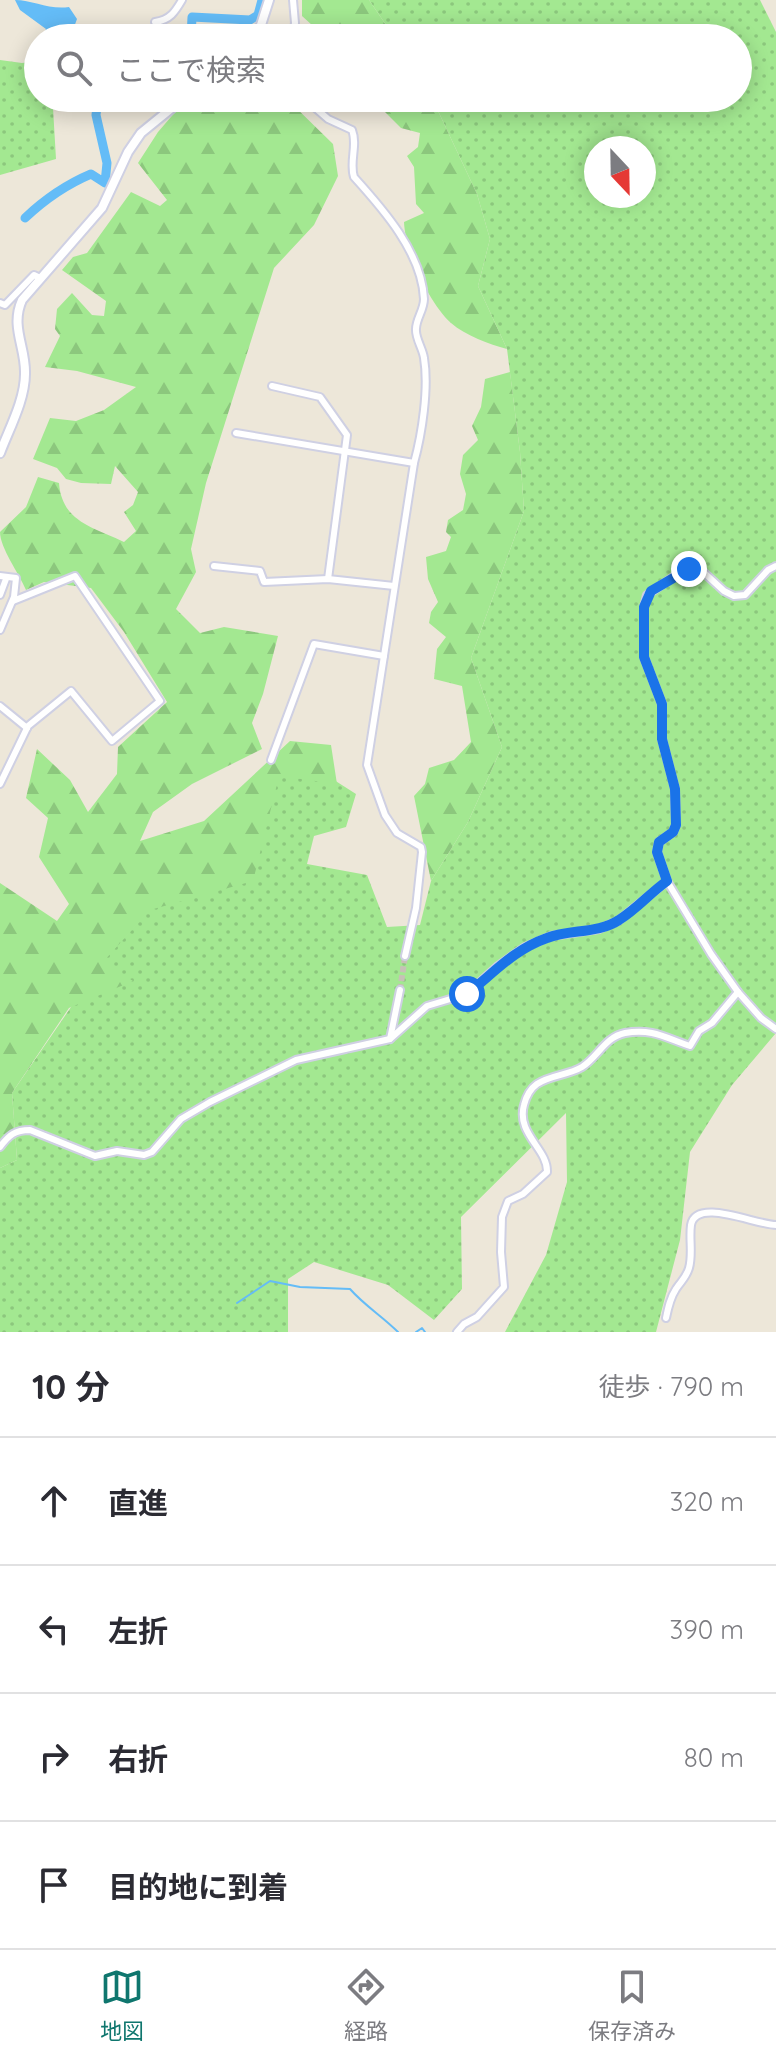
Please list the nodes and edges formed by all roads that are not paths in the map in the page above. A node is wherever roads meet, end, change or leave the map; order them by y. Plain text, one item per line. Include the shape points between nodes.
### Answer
1 (182, 0) edge
2 (269, 0) edge
3 (293, 0) edge
4 (155, 22) dead end
5 (261, 24) edge
6 (295, 24) edge
7 (165, 112) edge
8 (320, 112) edge
9 (40, 278) junction
10 (0, 303) edge
11 (272, 386) dead end
12 (236, 433) dead end
13 (345, 451) junction
14 (0, 453) edge
15 (414, 463) junction
16 (214, 566) dead end
17 (776, 566) edge
18 (3, 577) edge
19 (328, 579) junction
20 (394, 586) junction
21 (0, 595) edge
22 (13, 601) junction
23 (0, 630) edge
24 (384, 656) junction
25 (0, 706) edge
26 (27, 728) junction
27 (271, 760) dead end
28 (0, 784) edge
29 (667, 881) junction
30 (405, 956) tunnel mouth
31 (400, 990) tunnel mouth
32 (738, 992) junction
33 (776, 1029) edge
34 (390, 1039) junction
35 (0, 1147) edge
36 (776, 1225) edge
37 (666, 1318) dead end
38 (457, 1332) edge

1 - 4 street via 173,15
2 - 5 main road
3 - 6 street
7 - 9 main road via 128,152 102,208
8 - 15 street via 352,130 354,177 400,234 420,278 423,309 415,328 424,358 423,429
9 - 10 street via 34,275 5,305
9 - 14 main road via 17,310 25,376
11 - 13 street via 320,397 347,435
12 - 13 street
13 - 15 street
13 - 19 street
15 - 20 street
16 - 19 street via 260,571 264,582
17 - 29 street via 745,595 724,591 700,569 679,573 647,595 644,657 662,704 662,739 675,789 676,825 659,842 657,852
18 - 21 street
18 - 22 street via 16,578
19 - 20 street
20 - 24 street
22 - 23 street
22 - 26 street via 75,576 160,701 112,741 71,691
24 - 27 street via 314,644
24 - 30 street via 367,765 385,815 397,833 422,852
25 - 26 street
26 - 28 street
29 - 32 street
29 - 34 street via 618,921 525,947 467,994 427,1006
31 - 34 street
32 - 33 street
32 - 38 street via 690,1046 657,1032 625,1033 603,1044 585,1065 541,1081 529,1091 523,1121 547,1172 508,1201 502,1217 504,1287
34 - 35 street via 272,1070 181,1119 144,1155 117,1151 95,1156 30,1130 10,1134
36 - 37 street via 712,1211 695,1217 686,1278 675,1290

